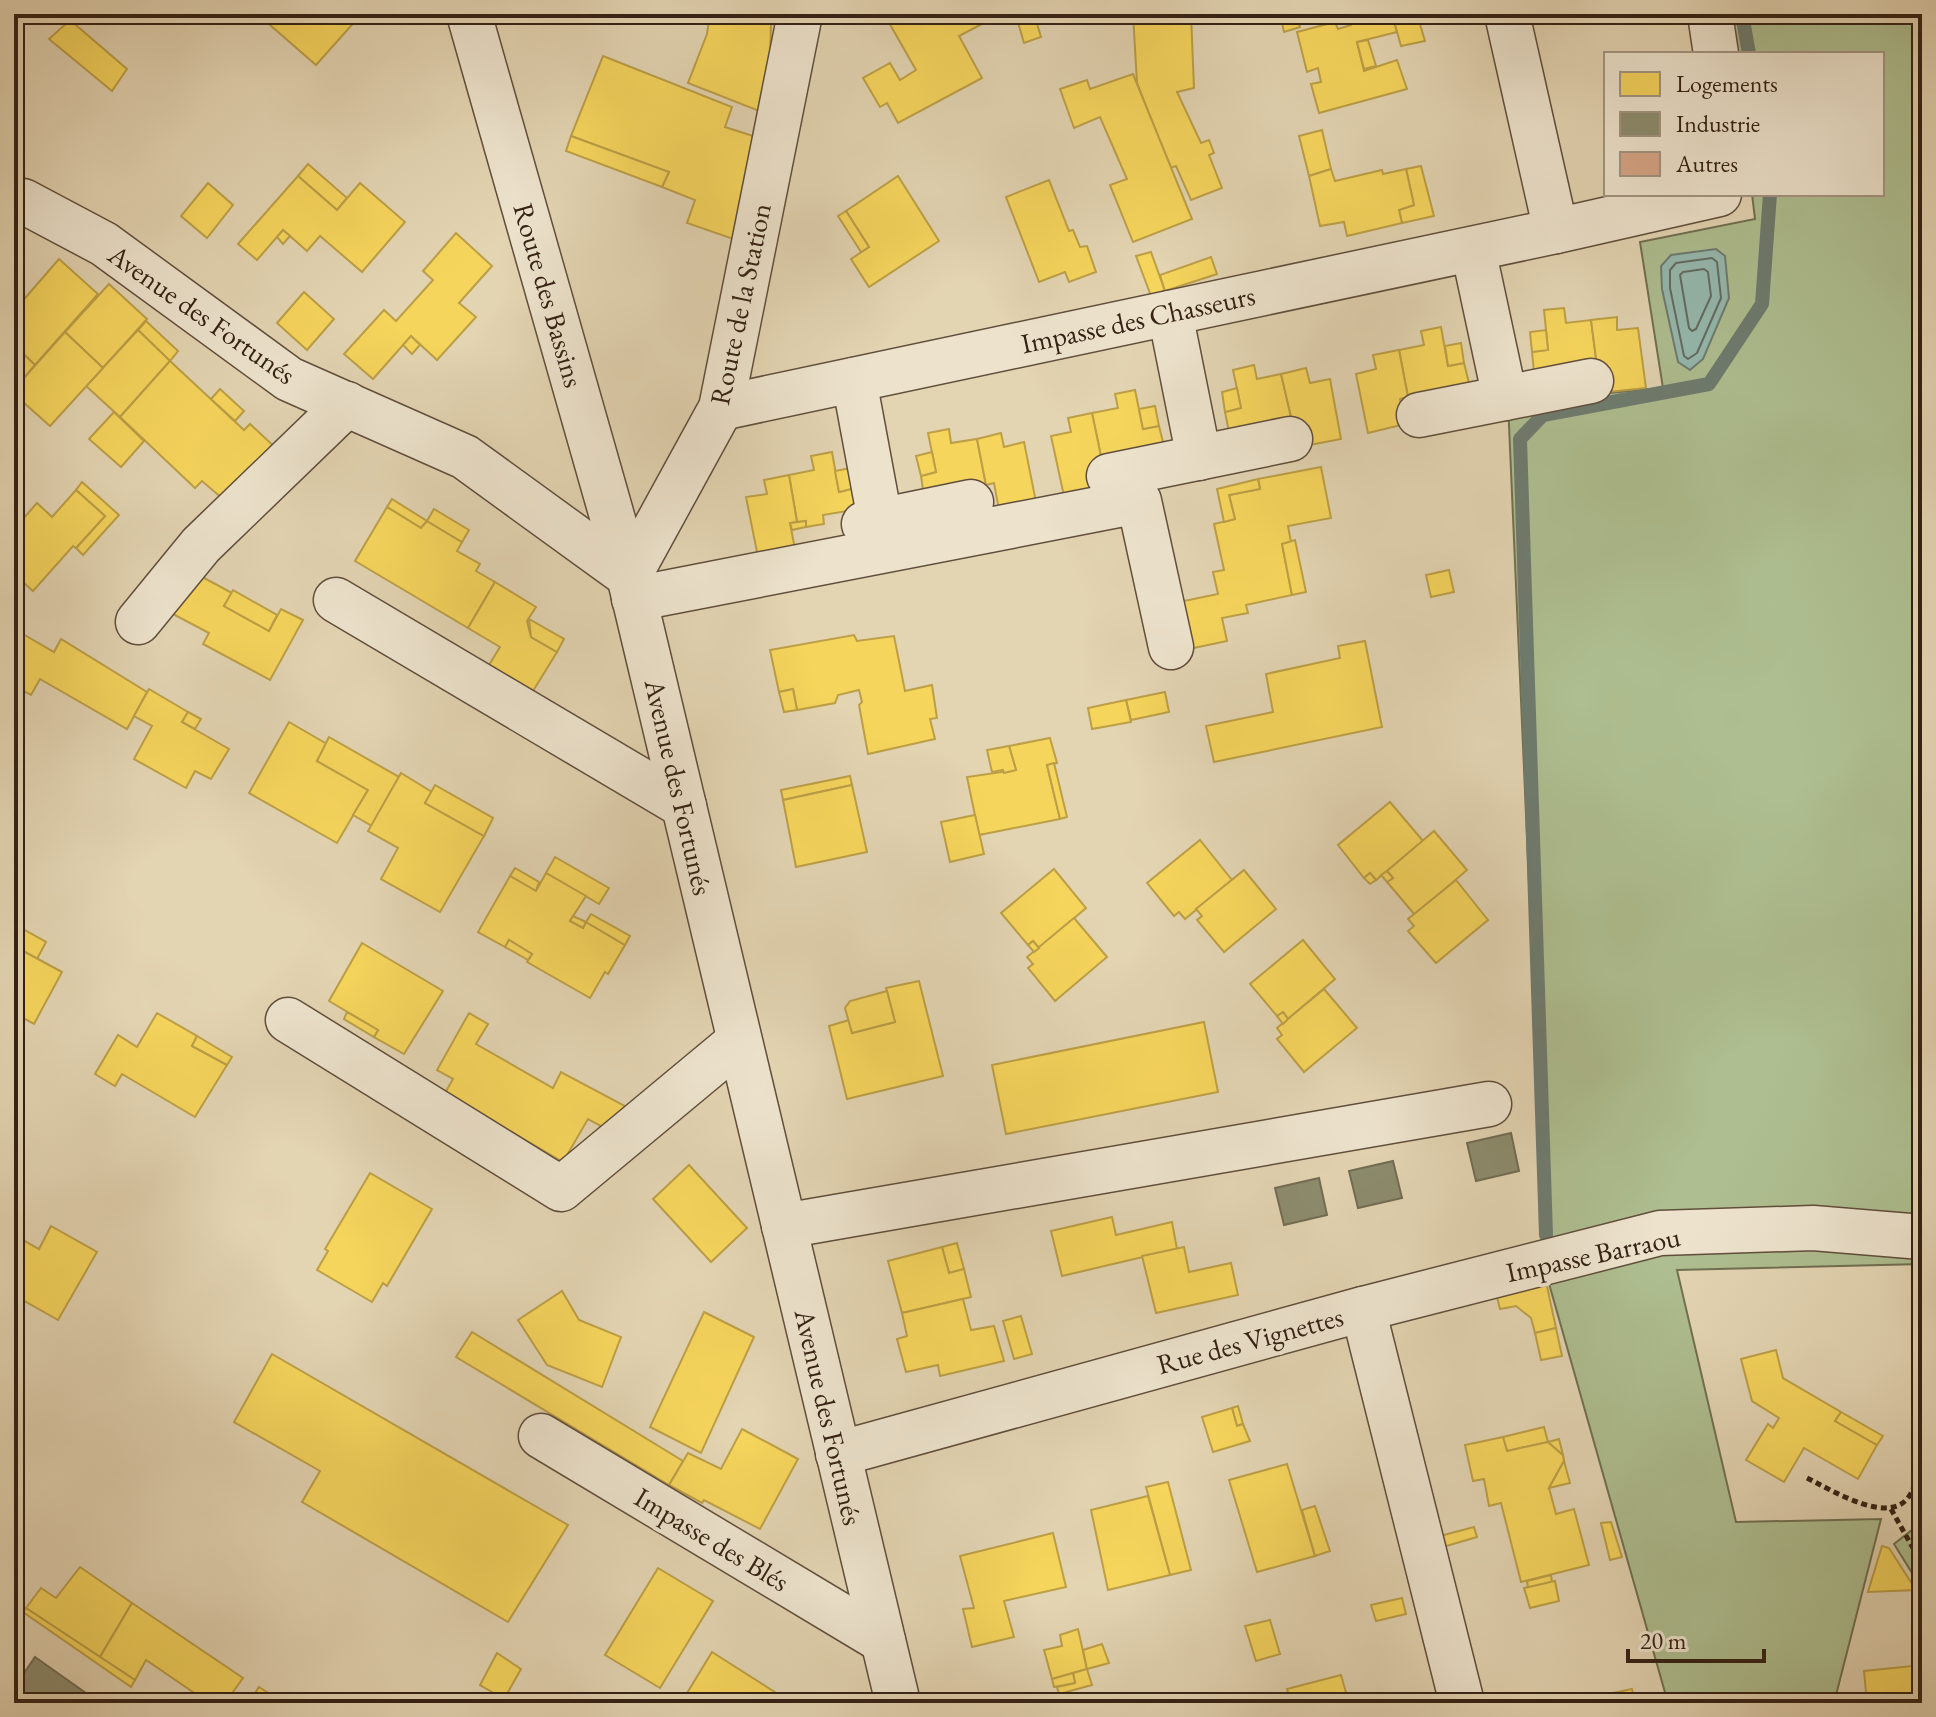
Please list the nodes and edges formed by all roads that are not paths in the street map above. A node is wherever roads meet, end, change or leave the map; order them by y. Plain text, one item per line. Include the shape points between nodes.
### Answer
1 (469, 14) edge
2 (800, 14) edge
3 (1507, 14) edge
4 (1710, 14) edge
5 (1716, 52) edge
6 (1710, 196) edge
7 (14, 205) edge
8 (1556, 231) junction
9 (1473, 249) junction
10 (1170, 313) junction
11 (854, 380) junction
12 (1591, 381) dead end
13 (1505, 398) junction
14 (347, 404) junction
15 (721, 408) junction
16 (1419, 415) dead end
17 (1290, 439) dead end
18 (1199, 458) junction
19 (1109, 476) dead end
20 (971, 502) dead end
21 (880, 520) junction
22 (802, 536) dead end
23 (632, 588) junction
24 (336, 600) dead end
25 (138, 622) dead end
26 (1171, 647) dead end
27 (684, 806) junction
28 (288, 1020) dead end
29 (739, 1041) junction
30 (1489, 1104) dead end
31 (784, 1226) junction
32 (1922, 1237) edge
33 (1363, 1309) junction
34 (541, 1436) dead end
35 (838, 1454) junction
36 (883, 1641) junction
37 (898, 1703) edge
38 (1462, 1703) edge

1 - 23 street, Route des Bassins
2 - 15 street, Route de la Station
3 - 8 street
4 - 5 street
6 - 8 street, Impasse des Chasseurs
7 - 14 street, Avenue des Fortunés via 23,201 104,244 289,379
8 - 9 street, Impasse des Chasseurs
9 - 10 street, Impasse des Chasseurs
9 - 13 street
10 - 11 street, Impasse des Chasseurs
10 - 18 street
11 - 15 street, Impasse des Chasseurs
11 - 21 street
12 - 13 street
13 - 16 street
14 - 23 street, Avenue des Fortunés via 465,457
14 - 25 street via 201,545
15 - 23 street, Route de la Station
17 - 18 street
18 - 19 street
20 - 21 street
21 - 22 street
23 - 26 street via 1139,501
23 - 27 street, Avenue des Fortunés
24 - 27 street
27 - 29 street, Avenue des Fortunés
28 - 29 street via 561,1189
29 - 31 street, Avenue des Fortunés
30 - 31 street
31 - 35 street, Avenue des Fortunés
32 - 33 street, Impasse Barraou via 1813,1228 1660,1233
33 - 35 street, Rue des Vignettes
33 - 38 street, Rue des Vignettes
34 - 36 street, Impasse des Blés
35 - 36 street, Avenue des Fortunés
36 - 37 street, Avenue des Fortunés

